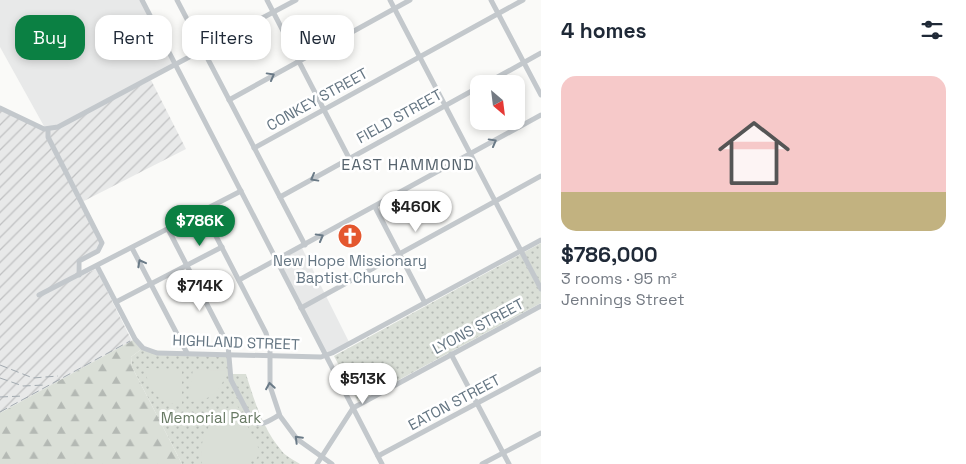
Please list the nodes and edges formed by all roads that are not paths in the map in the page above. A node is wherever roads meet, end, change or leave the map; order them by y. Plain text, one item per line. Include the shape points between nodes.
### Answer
1 (142, 0) edge
2 (267, 0) edge
3 (296, 0) edge
4 (390, 0) edge
5 (410, 0) edge
6 (491, 0) edge
7 (523, 0) edge
8 (180, 1) edge
9 (394, 8) junction
10 (274, 12) junction
11 (498, 14) junction
12 (186, 15) edge
13 (269, 15) edge
14 (541, 53) edge
15 (420, 57) junction
16 (187, 60) edge
17 (208, 60) edge
18 (299, 61) junction
19 (524, 62) junction
20 (176, 66) junction
21 (500, 75) edge
22 (470, 92) edge
23 (541, 95) edge
24 (228, 100) junction
25 (445, 106) junction
26 (0, 108) edge
27 (324, 110) junction
28 (541, 115) edge
29 (48, 130) junction
30 (254, 148) junction
31 (471, 154) junction
32 (349, 158) junction
33 (541, 176) edge
34 (241, 191) junction
35 (280, 197) junction
36 (495, 201) junction
37 (375, 207) junction
38 (203, 210) junction
39 (168, 229) junction
40 (541, 240) edge
41 (305, 245) junction
42 (222, 247) junction
43 (132, 248) junction
44 (521, 251) junction
45 (399, 254) junction
46 (277, 261) junction
47 (96, 266) junction
48 (187, 266) junction
49 (79, 275) junction
50 (239, 280) junction
51 (151, 284) junction
52 (541, 289) edge
53 (39, 295) dead end
54 (116, 302) junction
55 (425, 303) junction
56 (541, 306) edge
57 (301, 308) junction
58 (187, 353) junction
59 (230, 354) junction
60 (451, 354) junction
61 (326, 355) junction
62 (269, 356) junction
63 (541, 369) edge
64 (477, 403) junction
65 (353, 408) junction
66 (279, 415) junction
67 (541, 433) edge
68 (503, 453) junction
69 (378, 456) junction
70 (322, 457) junction
71 (317, 464) edge
72 (332, 464) edge
73 (382, 464) edge
74 (482, 464) edge
75 (509, 464) edge

1 - 20 street
2 - 10 street
3 - 10 street
4 - 9 street
5 - 9 street
6 - 11 street
7 - 11 street, CONKEY STREET
8 - 12 street
9 - 15 street
9 - 18 street
10 - 13 street
10 - 18 street
11 - 15 street, CONKEY STREET
11 - 19 street
14 - 19 street
15 - 25 street
15 - 27 street, CONKEY STREET
16 - 20 street
17 - 24 street
24 -> 18 street
18 - 27 street
19 - 21 street
19 - 23 street
20 - 29 street
20 - 34 street
22 - 25 street, FIELD STREET
24 - 30 street
25 - 31 street
25 - 32 street, FIELD STREET
26 - 29 street
27 - 30 street, CONKEY STREET
27 - 32 street
31 -> 28 street
29 - 49 street via 48,137 102,243 98,251 78,261
30 - 35 street
31 - 36 street
31 - 37 street
32 -> 35 street, FIELD STREET
33 - 36 street
34 - 38 street
34 - 46 street
35 - 41 street
36 - 44 street
36 - 45 street
41 -> 37 street
37 - 45 street
38 - 39 street
38 - 42 street
39 - 43 street
39 - 48 street
40 - 44 street, HIGHLAND STREET
41 - 46 street
42 - 48 street
42 - 50 street
43 - 47 street
51 -> 43 street
44 - 52 street
44 - 55 street, HIGHLAND STREET
45 - 55 street
45 - 57 street
46 - 50 street
46 - 57 street
47 - 49 street
47 - 54 street
48 - 51 street
48 - 59 street
49 - 53 street
50 - 62 street via 266,333
51 - 54 street
51 - 58 street
54 - 58 street, HIGHLAND STREET via 143,348 157,353
55 - 61 street, HIGHLAND STREET
56 - 60 street, LYONS STREET
57 - 61 street
58 - 59 street, HIGHLAND STREET
59 - 62 street, HIGHLAND STREET
59 - 66 street via 231,380 252,421 260,424
60 - 64 street
60 - 65 street, LYONS STREET
61 - 62 street, HIGHLAND STREET
61 - 65 street
66 -> 62 street via 270,386
63 - 64 street, EATON STREET
64 - 68 street
64 - 69 street, EATON STREET
65 - 69 street
65 - 70 street, LYONS STREET
70 -> 66 street via 298,439
67 - 68 street
68 - 74 street
68 - 75 street
69 - 73 street
70 - 71 street, LYONS STREET
70 - 72 street

